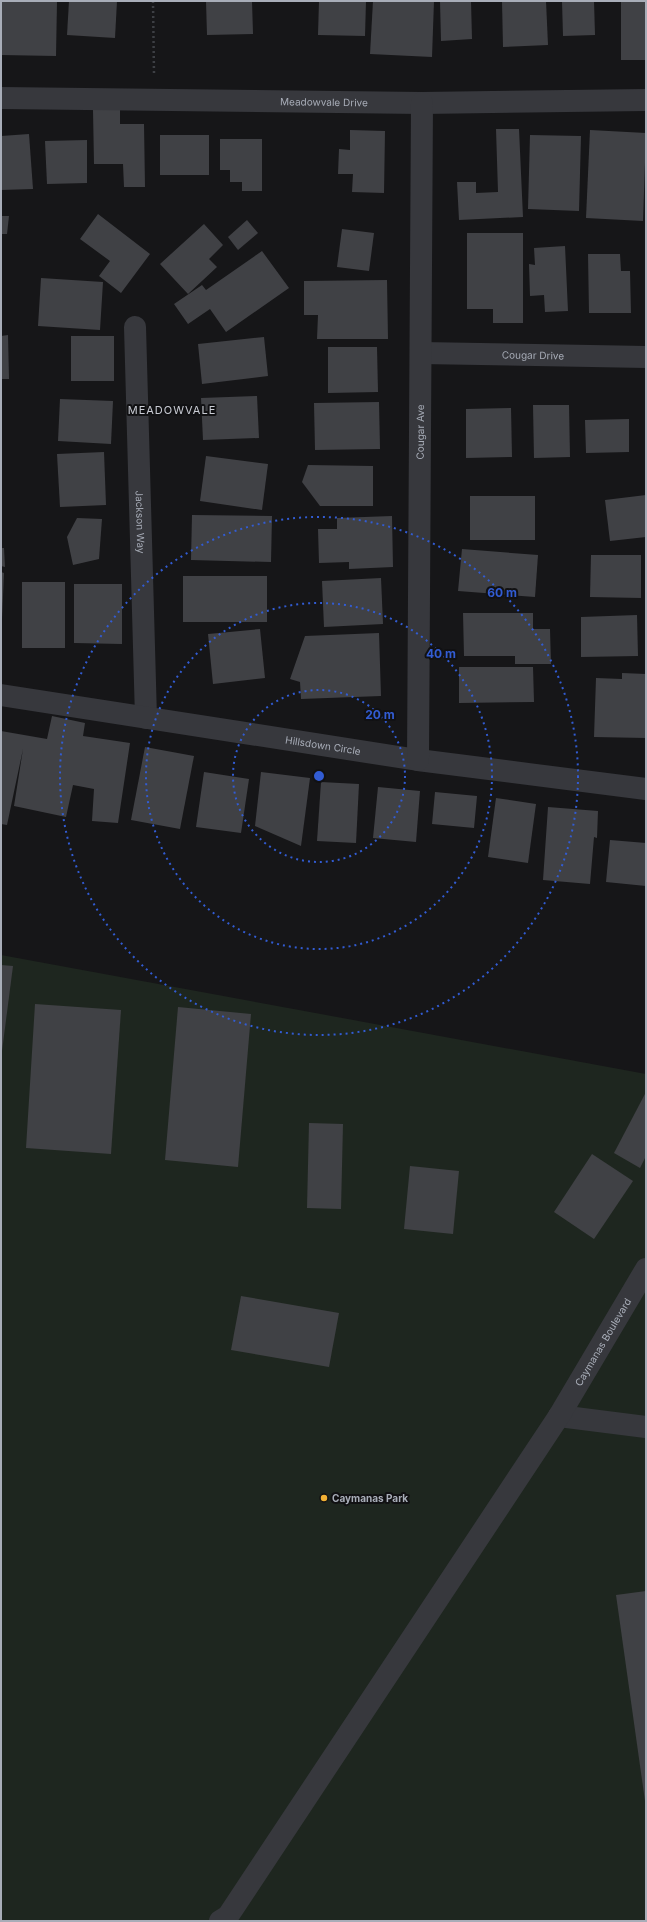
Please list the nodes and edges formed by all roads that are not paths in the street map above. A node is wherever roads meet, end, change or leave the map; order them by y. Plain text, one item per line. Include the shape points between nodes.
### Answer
1 (1, 98) edge
2 (646, 100) edge
3 (422, 103) junction
4 (135, 327) dead end
5 (421, 353) junction
6 (646, 357) edge
7 (1, 695) edge
8 (146, 718) junction
9 (418, 760) junction
10 (646, 789) edge
11 (646, 1269) edge
12 (560, 1416) junction
13 (646, 1427) edge
14 (220, 1921) edge

1 - 3 street, Meadowvale Drive
2 - 3 street, Meadowvale Drive
3 - 5 street, Cougar Ave
4 - 8 street, Jackson Way
5 - 6 street, Cougar Drive
5 - 9 street, Cougar Ave
7 - 8 street, Hillsdown Circle
8 - 9 street, Hillsdown Circle
9 - 10 street, Hillsdown Circle
11 - 12 street, Caymanas Boulevard
12 - 13 street
12 - 14 street, Caymanas Boulevard via 228,1916

